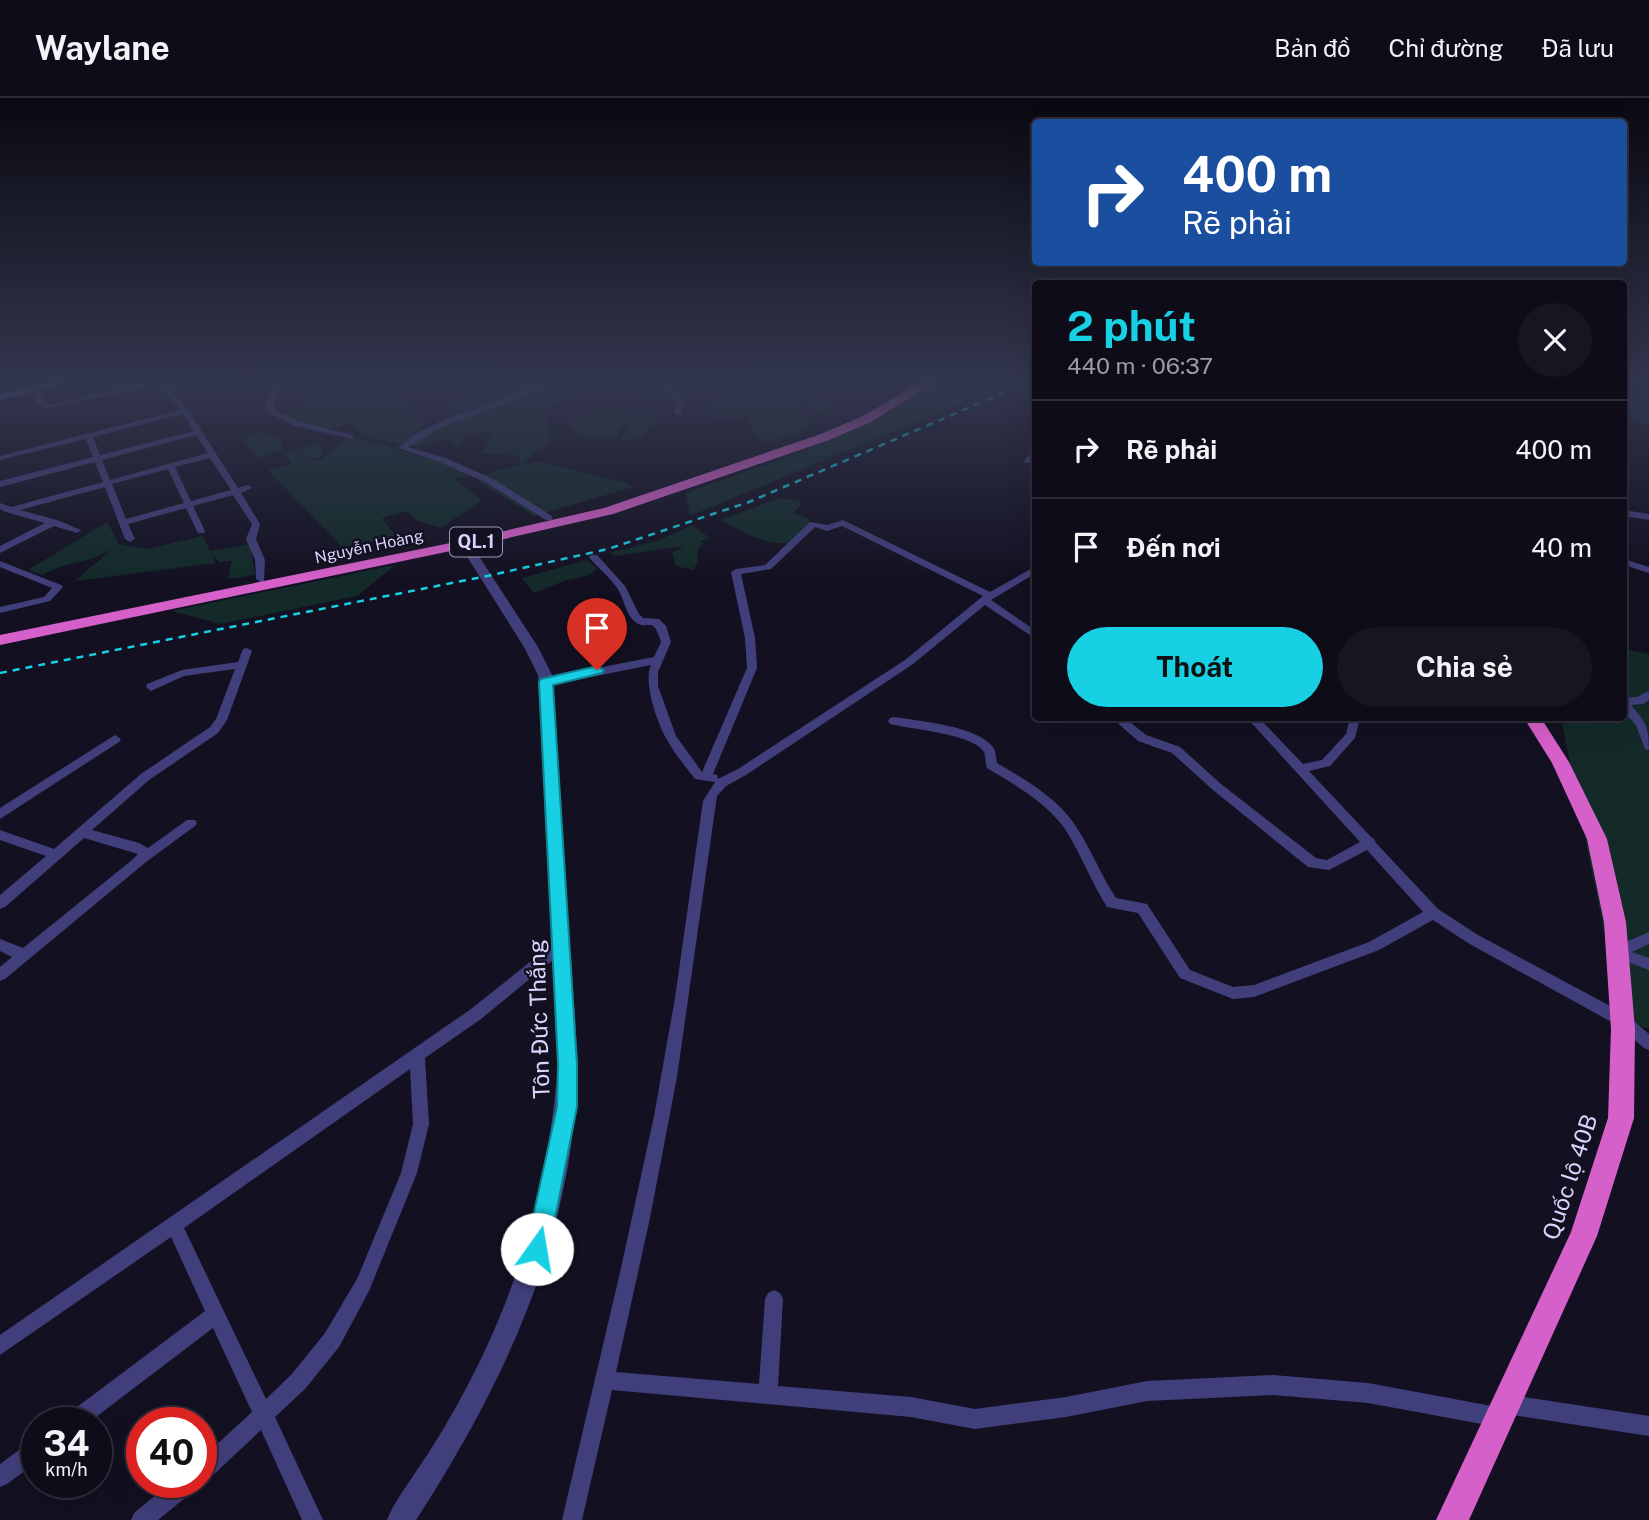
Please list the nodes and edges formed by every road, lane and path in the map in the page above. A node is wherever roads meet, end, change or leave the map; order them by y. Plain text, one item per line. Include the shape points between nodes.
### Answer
1 (41, 447) edge
2 (93, 447) edge
3 (141, 447) edge
4 (207, 447) edge
5 (403, 447) edge
6 (783, 447) edge
7 (796, 447) edge
8 (211, 455) junction
9 (1032, 456) edge
10 (0, 458) edge
11 (98, 459) junction
12 (1028, 461) dead end
13 (170, 466) junction
14 (107, 483) junction
15 (0, 484) edge
16 (248, 488) dead end
17 (234, 492) junction
18 (188, 504) junction
19 (4, 508) edge
20 (1627, 513) edge
21 (1649, 517) edge
22 (549, 518) junction
23 (54, 522) junction
24 (123, 523) junction
25 (77, 530) dead end
26 (201, 531) dead end
27 (130, 540) dead end
28 (465, 544) junction
29 (0, 550) edge
30 (594, 557) dead end
31 (1627, 563) edge
32 (0, 564) edge
33 (1649, 570) edge
34 (1032, 572) edge
35 (261, 579) junction
36 (987, 598) junction
37 (0, 610) edge
38 (0, 633) edge
39 (1032, 633) edge
40 (0, 640) edge
41 (247, 651) dead end
42 (658, 660) junction
43 (241, 665) junction
44 (546, 682) junction
45 (151, 687) dead end
46 (1649, 695) edge
47 (1627, 703) edge
48 (1627, 708) edge
49 (894, 721) dead end
50 (1122, 721) edge
51 (1256, 721) edge
52 (1354, 721) edge
53 (1534, 721) edge
54 (115, 738) dead end
55 (1649, 746) edge
56 (1301, 769) junction
57 (706, 777) junction
58 (724, 780) junction
59 (0, 814) edge
60 (191, 823) dead end
61 (81, 832) junction
62 (0, 835) edge
63 (1370, 842) junction
64 (55, 855) junction
65 (145, 857) junction
66 (0, 903) edge
67 (1433, 913) junction
68 (1649, 938) edge
69 (0, 946) edge
70 (561, 946) junction
71 (1617, 952) junction
72 (23, 955) junction
73 (1649, 964) edge
74 (0, 975) edge
75 (1622, 1020) junction
76 (1649, 1043) edge
77 (417, 1055) junction
78 (174, 1225) junction
79 (774, 1299) dead end
80 (216, 1314) junction
81 (0, 1346) edge
82 (604, 1380) junction
83 (768, 1394) junction
84 (93, 1407) edge
85 (1501, 1411) junction
86 (264, 1415) junction
87 (1649, 1426) edge
88 (217, 1458) edge
89 (21, 1461) edge
90 (0, 1477) edge
91 (169, 1498) edge
92 (141, 1520) edge
93 (313, 1520) edge
94 (400, 1520) edge
95 (572, 1520) edge
96 (1452, 1520) edge

1 - 10 street
2 - 11 street
3 - 11 street
4 - 8 street
5 - 22 street via 481,477
6 - 22 highway, Nguyễn Hoàng / QL.1 via 624,499
7 - 28 highway, Nguyễn Hoàng / QL.1 via 608,511
8 - 13 street
8 - 17 street
9 - 12 street
11 - 14 street
11 - 15 street
13 - 14 street
13 - 18 street
14 - 19 street
14 - 24 street
16 - 17 street
17 - 18 street
17 - 35 street via 256,524 251,539 260,560
18 - 24 street
18 - 26 street
19 - 23 street
20 - 21 street
22 - 35 highway, Nguyễn Hoàng / QL.1
23 - 25 street
23 - 29 street
24 - 27 street
28 - 40 highway, Nguyễn Hoàng / QL.1
28 - 44 street, Tôn Đức Thắng via 531,647
30 - 42 street via 622,588 635,616 661,626 666,642
31 - 33 street
32 - 37 street via 58,587 47,599
34 - 36 street
35 - 38 highway, Nguyễn Hoàng / QL.1
36 - 39 street
36 - 57 street via 843,523 827,528 813,524 768,567 736,572 752,668
36 - 58 street via 909,662
41 - 43 street
42 - 44 street
42 - 57 street via 653,686 671,737 699,776
43 - 45 street via 181,673
43 - 61 street via 214,730 145,777
44 - 70 street, Tôn Đức Thắng
46 - 47 street
48 - 55 street via 1641,724
49 - 67 street via 984,745 991,765 1053,806 1112,903 1142,908 1185,974 1233,993 1254,991 1374,946
50 - 63 street via 1142,738 1176,750 1313,863 1329,865
51 - 56 street
52 - 56 street via 1351,736 1326,763
53 - 71 highway, Quốc lộ 40B via 1560,762 1597,838
54 - 59 street
56 - 63 street
57 - 58 street
58 - 82 street via 709,801 662,1114
60 - 65 street
61 - 64 street
61 - 65 street via 139,848
62 - 64 street
63 - 67 street
64 - 66 street
65 - 72 street
67 - 75 street
68 - 71 street
69 - 72 street
70 - 77 street
70 - 94 street, Tôn Đức Thắng via 567,1107 537,1249 480,1390
71 - 73 street
71 - 75 highway, Quốc lộ 40B
72 - 74 street
75 - 76 street
75 - 85 highway, Quốc lộ 40B via 1621,1118 1583,1236
77 - 78 street
77 - 86 street via 421,1124 409,1173 386,1232 332,1340
78 - 80 street
78 - 81 street
79 - 83 street
80 - 84 street
80 - 86 street
82 - 83 street
82 - 95 street
83 - 85 street via 911,1407 975,1419 1147,1391 1273,1385
85 - 87 street
85 - 96 highway, Quốc lộ 40B
86 - 88 street
86 - 93 street
89 - 90 street
91 - 92 street

